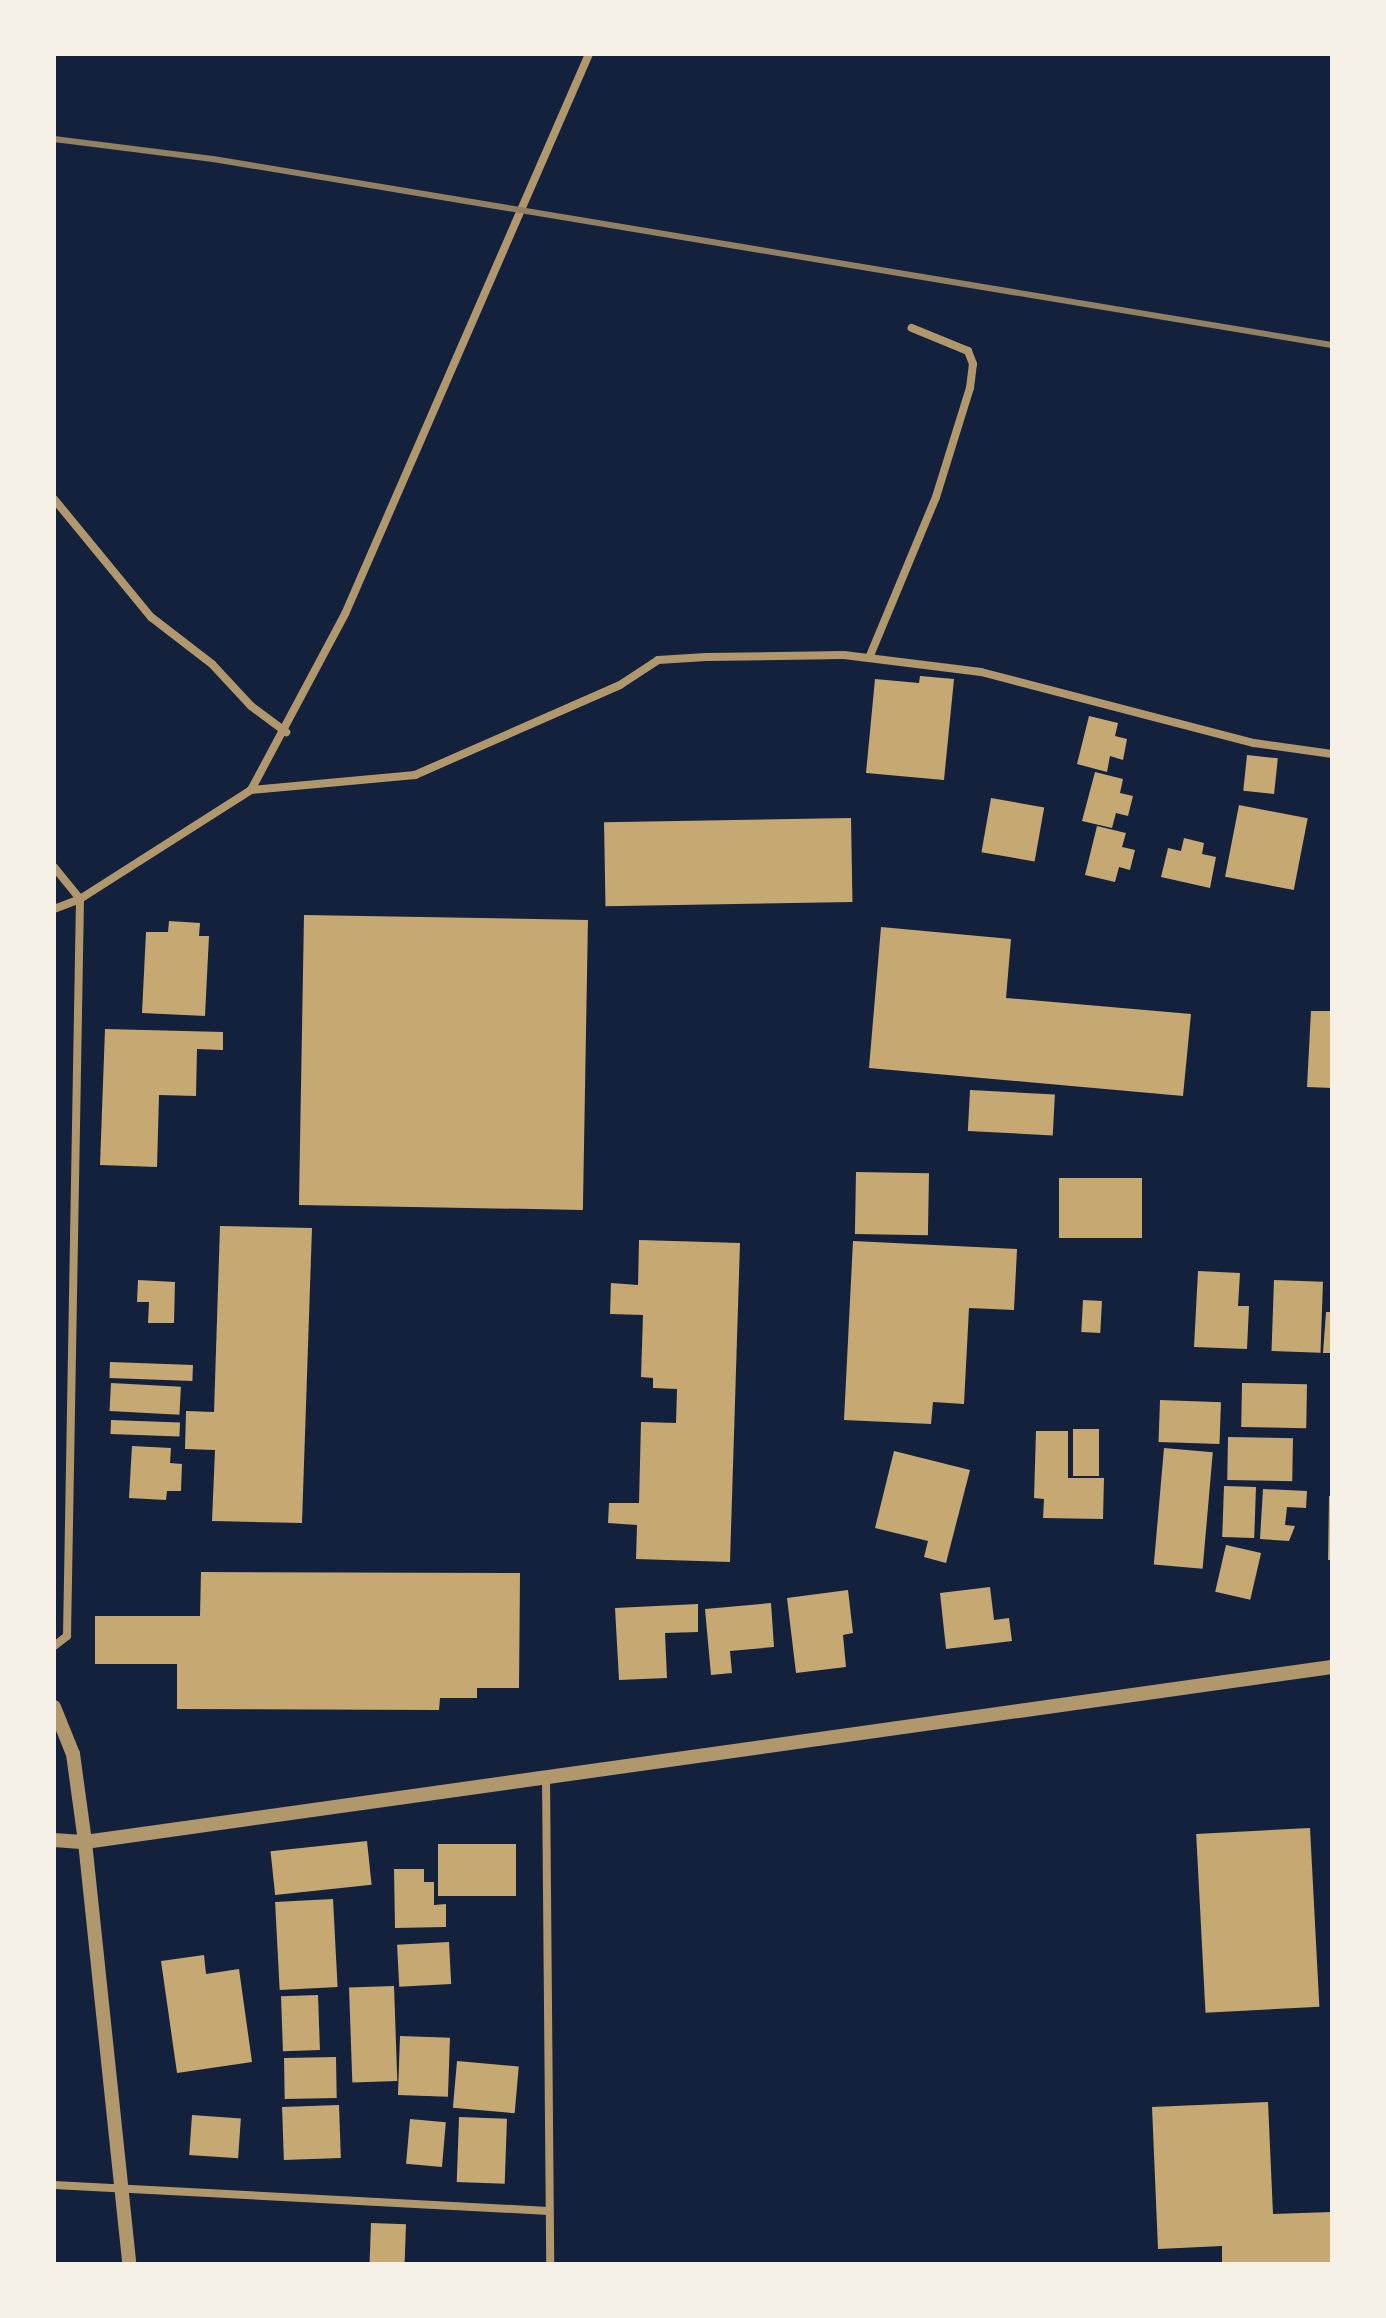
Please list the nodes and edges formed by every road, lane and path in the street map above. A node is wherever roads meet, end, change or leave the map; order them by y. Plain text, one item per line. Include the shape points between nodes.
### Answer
1 (589, 54) edge
2 (912, 328) dead end
3 (54, 499) edge
4 (869, 658) junction
5 (286, 732) junction
6 (1332, 754) edge
7 (251, 790) junction
8 (54, 867) edge
9 (80, 899) junction
10 (54, 909) edge
11 (54, 1646) edge
12 (1332, 1667) edge
13 (54, 1707) edge
14 (546, 1774) junction
15 (54, 1840) edge
16 (85, 1842) junction
17 (54, 2185) edge
18 (119, 2186) junction
19 (548, 2211) junction
20 (129, 2264) edge
21 (550, 2264) edge

1 - 5 street via 345,614
2 - 4 street via 968,351 973,364 970,388 936,497
3 - 5 street via 151,617
4 - 6 street via 981,672 1254,743
4 - 7 street via 658,660 620,685 415,775
5 - 7 street
7 - 9 street
8 - 9 street
9 - 10 street
9 - 11 street via 67,1636
12 - 14 street
13 - 16 street via 73,1754
14 - 16 street
14 - 19 street
15 - 16 street
16 - 18 street
17 - 18 street
18 - 19 street
18 - 20 street
19 - 21 street

